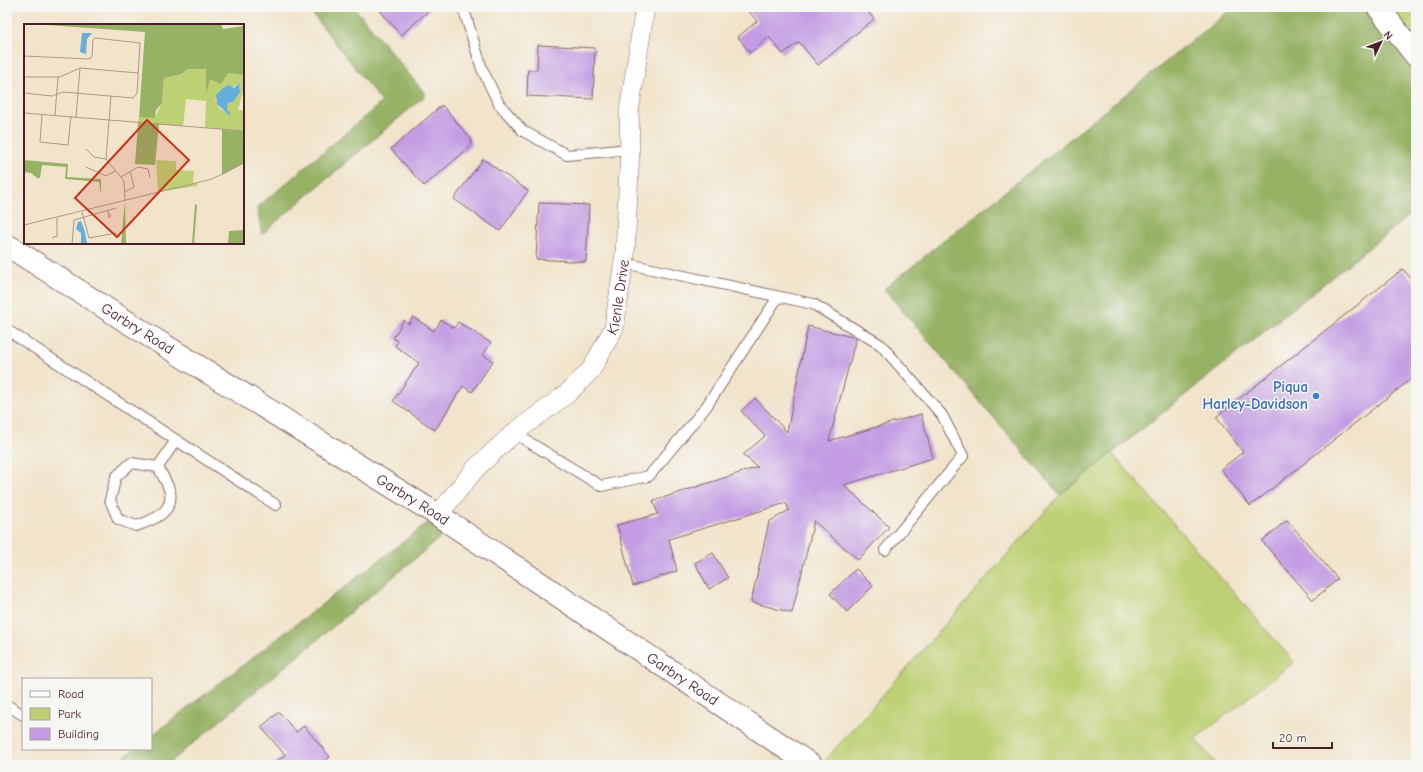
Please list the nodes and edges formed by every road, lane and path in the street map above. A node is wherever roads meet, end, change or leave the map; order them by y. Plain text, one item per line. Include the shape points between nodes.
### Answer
1 (463, 7) edge
2 (645, 7) edge
3 (1378, 7) edge
4 (1416, 56) edge
5 (630, 149) junction
6 (7, 245) edge
7 (624, 263) junction
8 (778, 297) junction
9 (7, 330) edge
10 (514, 433) junction
11 (176, 440) junction
12 (158, 467) junction
13 (276, 505) dead end
14 (438, 515) junction
15 (885, 550) dead end
16 (7, 705) edge
17 (22, 714) edge
18 (811, 765) edge

1 - 5 lane via 482,70 499,104 523,132 567,155
2 - 5 street, Kienle Drive via 629,112
3 - 4 street
5 - 7 street, Kienle Drive
6 - 14 street, Garbry Road
7 - 8 lane
7 - 10 street, Kienle Drive via 614,328 591,370 568,393
8 - 10 lane via 706,407 650,476 601,486
8 - 15 lane via 813,304 882,345 942,415 963,456
9 - 11 lane
10 - 14 street, Kienle Drive via 476,468
11 - 12 lane
11 - 13 lane
12 - 12 lane via 131,464 116,477 110,500 118,519 136,526 153,520 167,510 170,493
14 - 18 street, Garbry Road
16 - 17 lane

